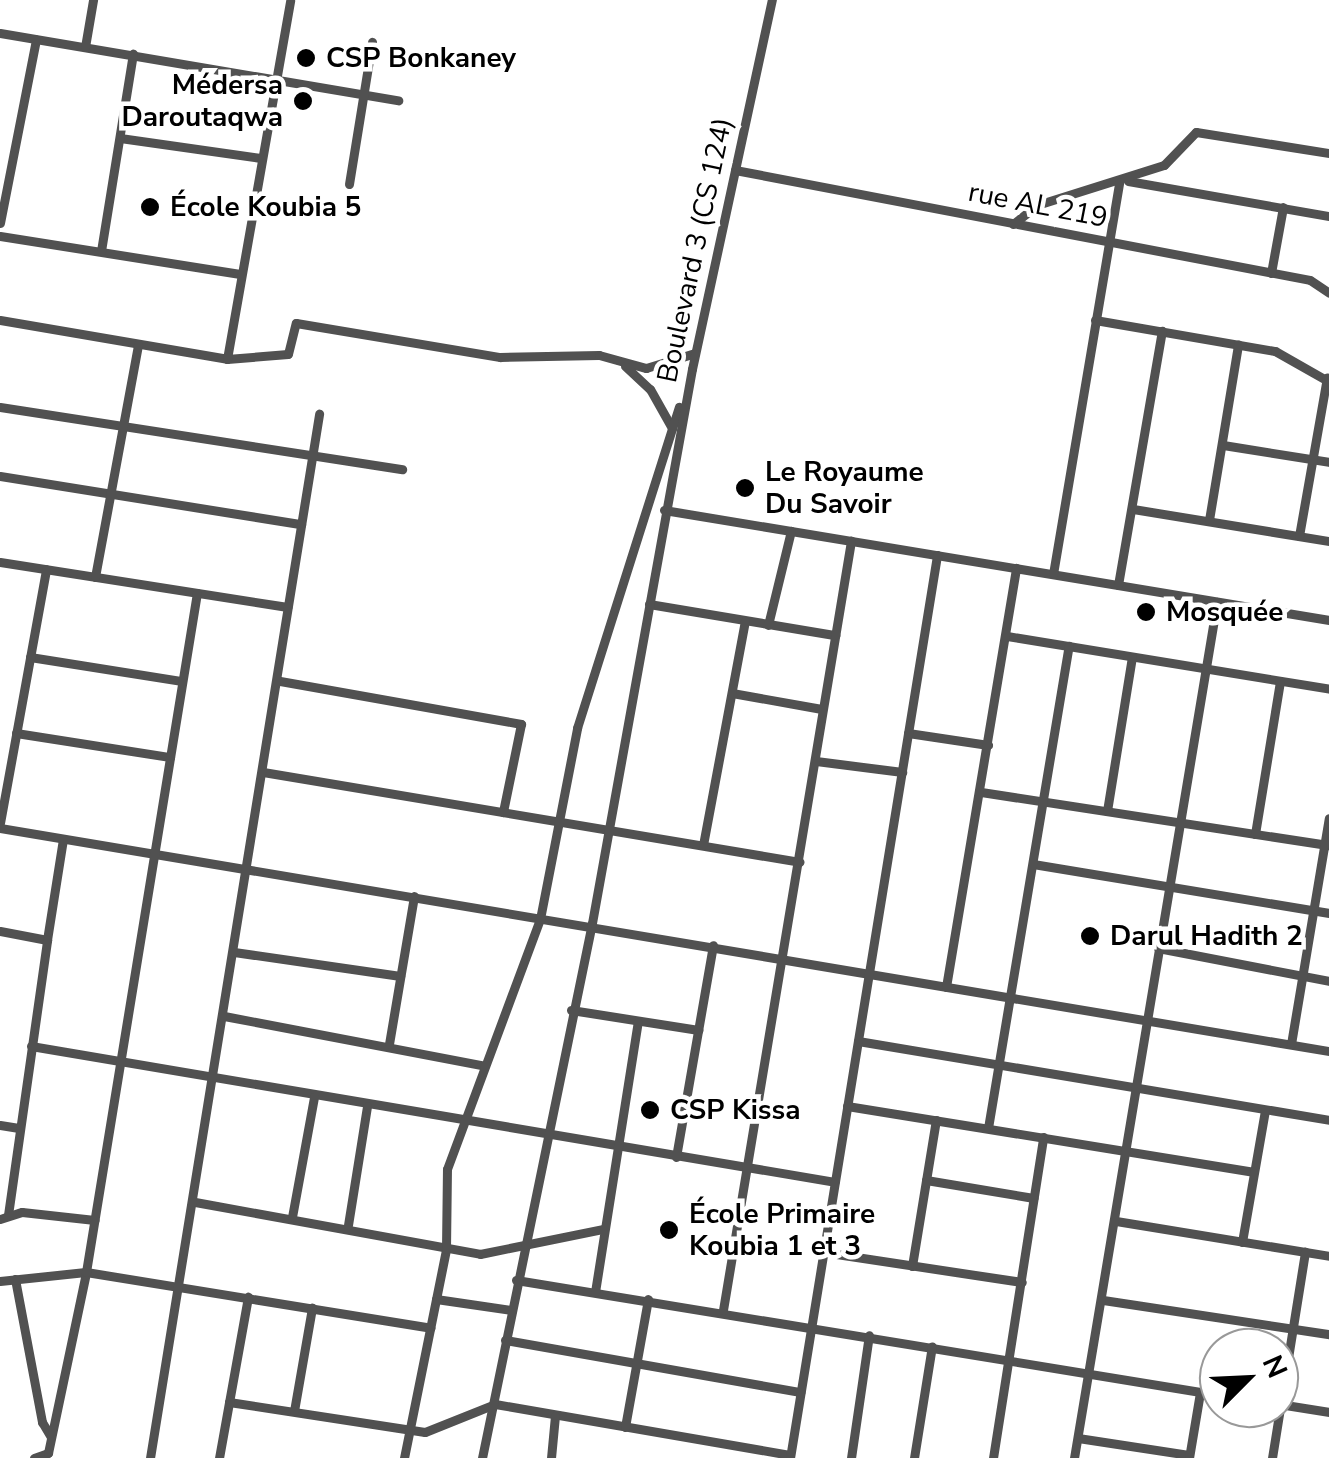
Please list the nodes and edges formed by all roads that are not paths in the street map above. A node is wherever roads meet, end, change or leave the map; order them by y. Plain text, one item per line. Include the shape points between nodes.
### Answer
1 (93, 0) edge
2 (290, 0) edge
3 (772, 0) edge
4 (0, 33) edge
5 (36, 39) junction
6 (372, 42) dead end
7 (86, 47) junction
8 (133, 54) junction
9 (276, 80) junction
10 (363, 94) junction
11 (398, 100) dead end
12 (120, 138) junction
13 (1329, 153) edge
14 (261, 158) junction
15 (735, 170) junction
16 (1122, 182) junction
17 (349, 184) dead end
18 (1283, 207) junction
19 (1329, 216) edge
20 (0, 223) edge
21 (1013, 224) junction
22 (0, 236) edge
23 (1109, 242) junction
24 (101, 251) junction
25 (1271, 273) junction
26 (240, 274) junction
27 (1329, 293) edge
28 (0, 320) edge
29 (1096, 320) junction
30 (1162, 331) junction
31 (1238, 344) junction
32 (138, 345) junction
33 (695, 353) junction
34 (226, 359) junction
35 (618, 361) junction
36 (692, 369) junction
37 (1327, 377) edge
38 (0, 406) edge
39 (319, 414) dead end
40 (122, 426) junction
41 (672, 428) junction
42 (678, 442) junction
43 (1222, 445) junction
44 (312, 456) junction
45 (1312, 459) junction
46 (1329, 462) edge
47 (402, 469) dead end
48 (0, 476) edge
49 (109, 494) junction
50 (1133, 509) junction
51 (664, 510) junction
52 (1209, 520) junction
53 (301, 524) junction
54 (791, 531) junction
55 (1299, 536) junction
56 (851, 541) junction
57 (1329, 541) edge
58 (937, 555) junction
59 (0, 562) edge
60 (1016, 568) junction
61 (46, 569) junction
62 (1053, 574) junction
63 (96, 577) junction
64 (1118, 585) junction
65 (197, 593) junction
66 (1217, 602) junction
67 (648, 604) junction
68 (288, 607) junction
69 (1329, 620) edge
70 (745, 621) junction
71 (768, 625) junction
72 (835, 635) junction
73 (1007, 636) junction
74 (1069, 646) junction
75 (1132, 657) junction
76 (30, 658) junction
77 (1204, 668) junction
78 (182, 681) junction
79 (1280, 681) junction
80 (280, 682) junction
81 (1329, 689) edge
82 (732, 693) junction
83 (822, 710) junction
84 (16, 733) junction
85 (908, 734) junction
86 (988, 744) junction
87 (170, 757) junction
88 (816, 761) junction
89 (264, 772) junction
90 (902, 772) junction
91 (981, 792) junction
92 (1043, 801) junction
93 (1107, 811) junction
94 (504, 812) junction
95 (1329, 818) edge
96 (559, 820) junction
97 (1179, 822) junction
98 (0, 826) edge
99 (606, 829) junction
100 (1255, 834) junction
101 (63, 839) junction
102 (703, 845) junction
103 (1327, 845) edge
104 (154, 854) junction
105 (800, 862) junction
106 (1033, 864) junction
107 (247, 869) junction
108 (1168, 885) junction
109 (414, 896) junction
110 (1314, 910) junction
111 (1329, 913) edge
112 (540, 919) junction
113 (592, 923) junction
114 (0, 932) edge
115 (48, 940) junction
116 (714, 945) junction
117 (1158, 948) junction
118 (234, 952) junction
119 (784, 959) junction
120 (869, 973) junction
121 (400, 976) junction
122 (1302, 976) junction
123 (1329, 981) edge
124 (946, 986) junction
125 (1010, 997) junction
126 (571, 1010) junction
127 (224, 1016) junction
128 (1146, 1020) junction
129 (638, 1022) junction
130 (698, 1030) junction
131 (858, 1041) junction
132 (389, 1044) junction
133 (1291, 1044) junction
134 (31, 1046) junction
135 (1329, 1050) edge
136 (120, 1062) junction
137 (481, 1065) junction
138 (998, 1066) junction
139 (212, 1079) junction
140 (1134, 1088) junction
141 (314, 1098) junction
142 (847, 1106) junction
143 (367, 1107) junction
144 (1264, 1110) junction
145 (936, 1120) junction
146 (1329, 1120) edge
147 (462, 1122) junction
148 (0, 1124) edge
149 (19, 1128) junction
150 (988, 1128) junction
151 (543, 1137) junction
152 (1043, 1137) junction
153 (616, 1148) junction
154 (1127, 1153) junction
155 (676, 1157) junction
156 (749, 1169) junction
157 (1253, 1172) junction
158 (926, 1180) junction
159 (834, 1182) junction
160 (1034, 1198) junction
161 (195, 1202) junction
162 (4, 1210) edge
163 (292, 1217) junction
164 (95, 1220) junction
165 (1116, 1222) junction
166 (348, 1225) junction
167 (603, 1228) junction
168 (1242, 1242) junction
169 (526, 1244) junction
170 (446, 1248) junction
171 (823, 1252) junction
172 (1305, 1252) junction
173 (1329, 1256) edge
174 (912, 1266) junction
175 (86, 1272) junction
176 (15, 1280) junction
177 (516, 1280) junction
178 (0, 1281) edge
179 (1022, 1282) junction
180 (181, 1288) junction
181 (595, 1292) junction
182 (248, 1297) junction
183 (648, 1299) junction
184 (436, 1300) junction
185 (1103, 1300) junction
186 (312, 1308) junction
187 (511, 1310) junction
188 (723, 1310) junction
189 (812, 1324) junction
190 (430, 1328) junction
191 (1294, 1328) joint
192 (1299, 1329) edge
193 (1329, 1334) edge
194 (869, 1335) junction
195 (505, 1340) junction
196 (932, 1346) junction
197 (1009, 1359) junction
198 (635, 1362) junction
199 (1089, 1372) junction
200 (800, 1392) junction
201 (1199, 1392) edge
202 (1199, 1398) edge
203 (229, 1402) junction
204 (495, 1404) junction
205 (1299, 1407) edge
206 (294, 1411) junction
207 (1329, 1412) edge
208 (556, 1416) junction
209 (625, 1427) junction
210 (1276, 1428) edge
211 (407, 1430) junction
212 (51, 1437) junction
213 (1078, 1438) junction
214 (48, 1454) junction
215 (790, 1456) edge
216 (1189, 1457) edge
217 (34, 1458) edge
218 (58, 1458) edge
219 (150, 1458) edge
220 (219, 1458) edge
221 (404, 1458) edge
222 (482, 1458) edge
223 (551, 1458) edge
224 (850, 1458) edge
225 (914, 1458) edge
226 (993, 1458) edge
227 (1074, 1458) edge
228 (1272, 1458) edge

1 - 7 street
2 - 9 street
3 - 15 street, Boulevard 3 (CS 124)
4 - 5 street
5 - 7 street
5 - 20 street
6 - 10 street
7 - 8 street
8 - 9 street
8 - 12 street
9 - 10 street
9 - 14 street
10 - 11 street
10 - 17 street
12 - 14 street
12 - 24 street
13 - 16 street via 1196,132 1171,162
14 - 26 street
15 - 21 street, rue AL 219
15 - 33 street, Boulevard 3 (CS 124)
16 - 18 street
16 - 21 street via 1037,205
16 - 23 street
18 - 19 street
18 - 25 street
21 - 23 street, rue AL 219
22 - 24 street
23 - 25 street, rue AL 219
23 - 29 street
24 - 26 street
25 - 27 street, rue AL 219 via 1310,280
26 - 34 street
28 - 32 street
29 - 30 street
29 - 62 street
30 - 31 street
30 - 50 street
31 - 37 street via 1281,352
31 - 43 street
32 - 34 street
32 - 40 street
33 - 35 street via 663,367
33 - 36 street, Boulevard 3 (CS 124)
34 - 35 street via 288,354 296,322 500,357 599,355
35 - 41 street via 650,389
36 - 41 street
36 - 42 street, Boulevard 3 (CS 124)
37 - 45 street
38 - 40 street
39 - 44 street
40 - 44 street
40 - 49 street
41 - 42 street
41 - 96 street via 577,728
42 - 51 street, Boulevard 3 (CS 124)
43 - 45 street
43 - 52 street
44 - 47 street
44 - 53 street
45 - 46 street
45 - 55 street
48 - 49 street
49 - 53 street
49 - 63 street
50 - 52 street
50 - 64 street
51 - 54 street
51 - 67 street, Boulevard 3 (CS 124)
52 - 55 street
53 - 68 street
54 - 56 street
54 - 71 street
55 - 57 street
56 - 58 street
56 - 72 street
58 - 60 street
58 - 85 street
59 - 61 street
60 - 62 street
60 - 73 street
61 - 63 street
61 - 76 street
62 - 64 street
63 - 65 street
64 - 66 street
65 - 68 street
65 - 78 street
66 - 69 street
66 - 77 street
67 - 70 street
67 - 99 street, Boulevard 3 (CS 124)
68 - 80 street
70 - 71 street
70 - 82 street
71 - 72 street
72 - 83 street
73 - 74 street
73 - 86 street
74 - 75 street
74 - 92 street
75 - 77 street
75 - 93 street
76 - 78 street
76 - 84 street
77 - 79 street
77 - 97 street
78 - 87 street
79 - 81 street
79 - 100 street
80 - 89 street
80 - 94 street via 521,724
82 - 83 street
82 - 102 street
83 - 88 street
84 - 87 street
84 - 98 street
85 - 86 street
85 - 90 street
86 - 91 street
87 - 104 street
88 - 90 street
88 - 105 street
89 - 94 street
89 - 107 street
90 - 120 street
91 - 92 street
91 - 124 street
92 - 93 street
92 - 106 street
93 - 97 street
94 - 96 street
95 - 103 street
96 - 99 street
96 - 112 street
97 - 100 street
97 - 108 street
98 - 101 street
99 - 102 street
99 - 113 street, Boulevard 3 (CS 124)
100 - 103 street
101 - 104 street
101 - 115 street
102 - 105 street
103 - 110 street
104 - 107 street
104 - 136 street
105 - 119 street
106 - 108 street
106 - 125 street
107 - 109 street
107 - 118 street
108 - 110 street
108 - 117 street
109 - 112 street
109 - 121 street
110 - 111 street
110 - 122 street
112 - 113 street
112 - 137 street
113 - 116 street
113 - 126 street, Boulevard 3 (CS 124)
114 - 115 street
115 - 134 street
116 - 119 street
116 - 130 street
117 - 122 street
117 - 128 street
118 - 121 street
118 - 127 street
119 - 120 street
119 - 156 street
120 - 124 street
120 - 131 street
121 - 132 street
122 - 123 street
122 - 133 street
124 - 125 street
125 - 128 street
125 - 138 street
126 - 129 street
126 - 151 street, Boulevard 3 (CS 124)
127 - 132 street
127 - 139 street
128 - 133 street
128 - 140 street
129 - 130 street
129 - 153 street
130 - 155 street
131 - 138 street
131 - 142 street
132 - 137 street
133 - 135 street
134 - 136 street
134 - 149 street
136 - 139 street
136 - 164 street
137 - 147 street
138 - 140 street
138 - 150 street
139 - 141 street
139 - 161 street
140 - 144 street
140 - 154 street
141 - 143 street
141 - 163 street
142 - 145 street
142 - 159 street
143 - 147 street
143 - 166 street
144 - 146 street
144 - 157 street
145 - 150 street
145 - 158 street
147 - 151 street
147 - 170 street via 447,1169
148 - 149 street
149 - 162 street
150 - 152 street
151 - 153 street
151 - 169 street, Boulevard 3 (CS 124)
152 - 154 street
152 - 160 street
153 - 155 street
153 - 167 street
154 - 157 street
154 - 165 street
155 - 156 street
156 - 159 street
156 - 188 street
157 - 168 street
158 - 160 street
158 - 174 street
159 - 171 street
160 - 179 street
161 - 163 street
161 - 180 street
162 - 164 street
163 - 166 street
164 - 175 street
165 - 168 street
165 - 185 street
166 - 170 street
167 - 169 street
167 - 181 street
168 - 172 street
169 - 170 street via 480,1254
169 - 177 street, Boulevard 3 (CS 124)
170 - 184 street
171 - 174 street
171 - 189 street
172 - 173 street
172 - 191 street
174 - 179 street
175 - 176 street
175 - 180 street
175 - 212 street
176 - 178 street
176 - 212 street
177 - 181 street
177 - 187 street, Boulevard 3 (CS 124)
179 - 197 street
180 - 182 street
180 - 219 street
181 - 183 street
182 - 186 street
182 - 203 street
183 - 188 street
183 - 198 street
184 - 187 street
184 - 190 street
185 - 191 street
185 - 199 street
186 - 190 street
186 - 206 street
187 - 195 street, Boulevard 3 (CS 124)
188 - 189 street
189 - 194 street
189 - 200 street
190 - 211 street
192 - 193 street
194 - 196 street
194 - 224 street
195 - 198 street
195 - 204 street, Boulevard 3 (CS 124)
196 - 197 street
196 - 225 street
197 - 199 street
197 - 226 street
198 - 200 street
198 - 209 street
199 - 201 street
199 - 213 street
200 - 215 street
202 - 216 street
203 - 206 street
203 - 220 street
204 - 208 street
204 - 211 street via 435,1429
204 - 222 street, Boulevard 3 (CS 124)
205 - 207 street
206 - 211 street
208 - 209 street
208 - 223 street
209 - 215 street
210 - 228 street
211 - 221 street
212 - 214 street
213 - 216 street
213 - 227 street
214 - 217 street
214 - 218 street

